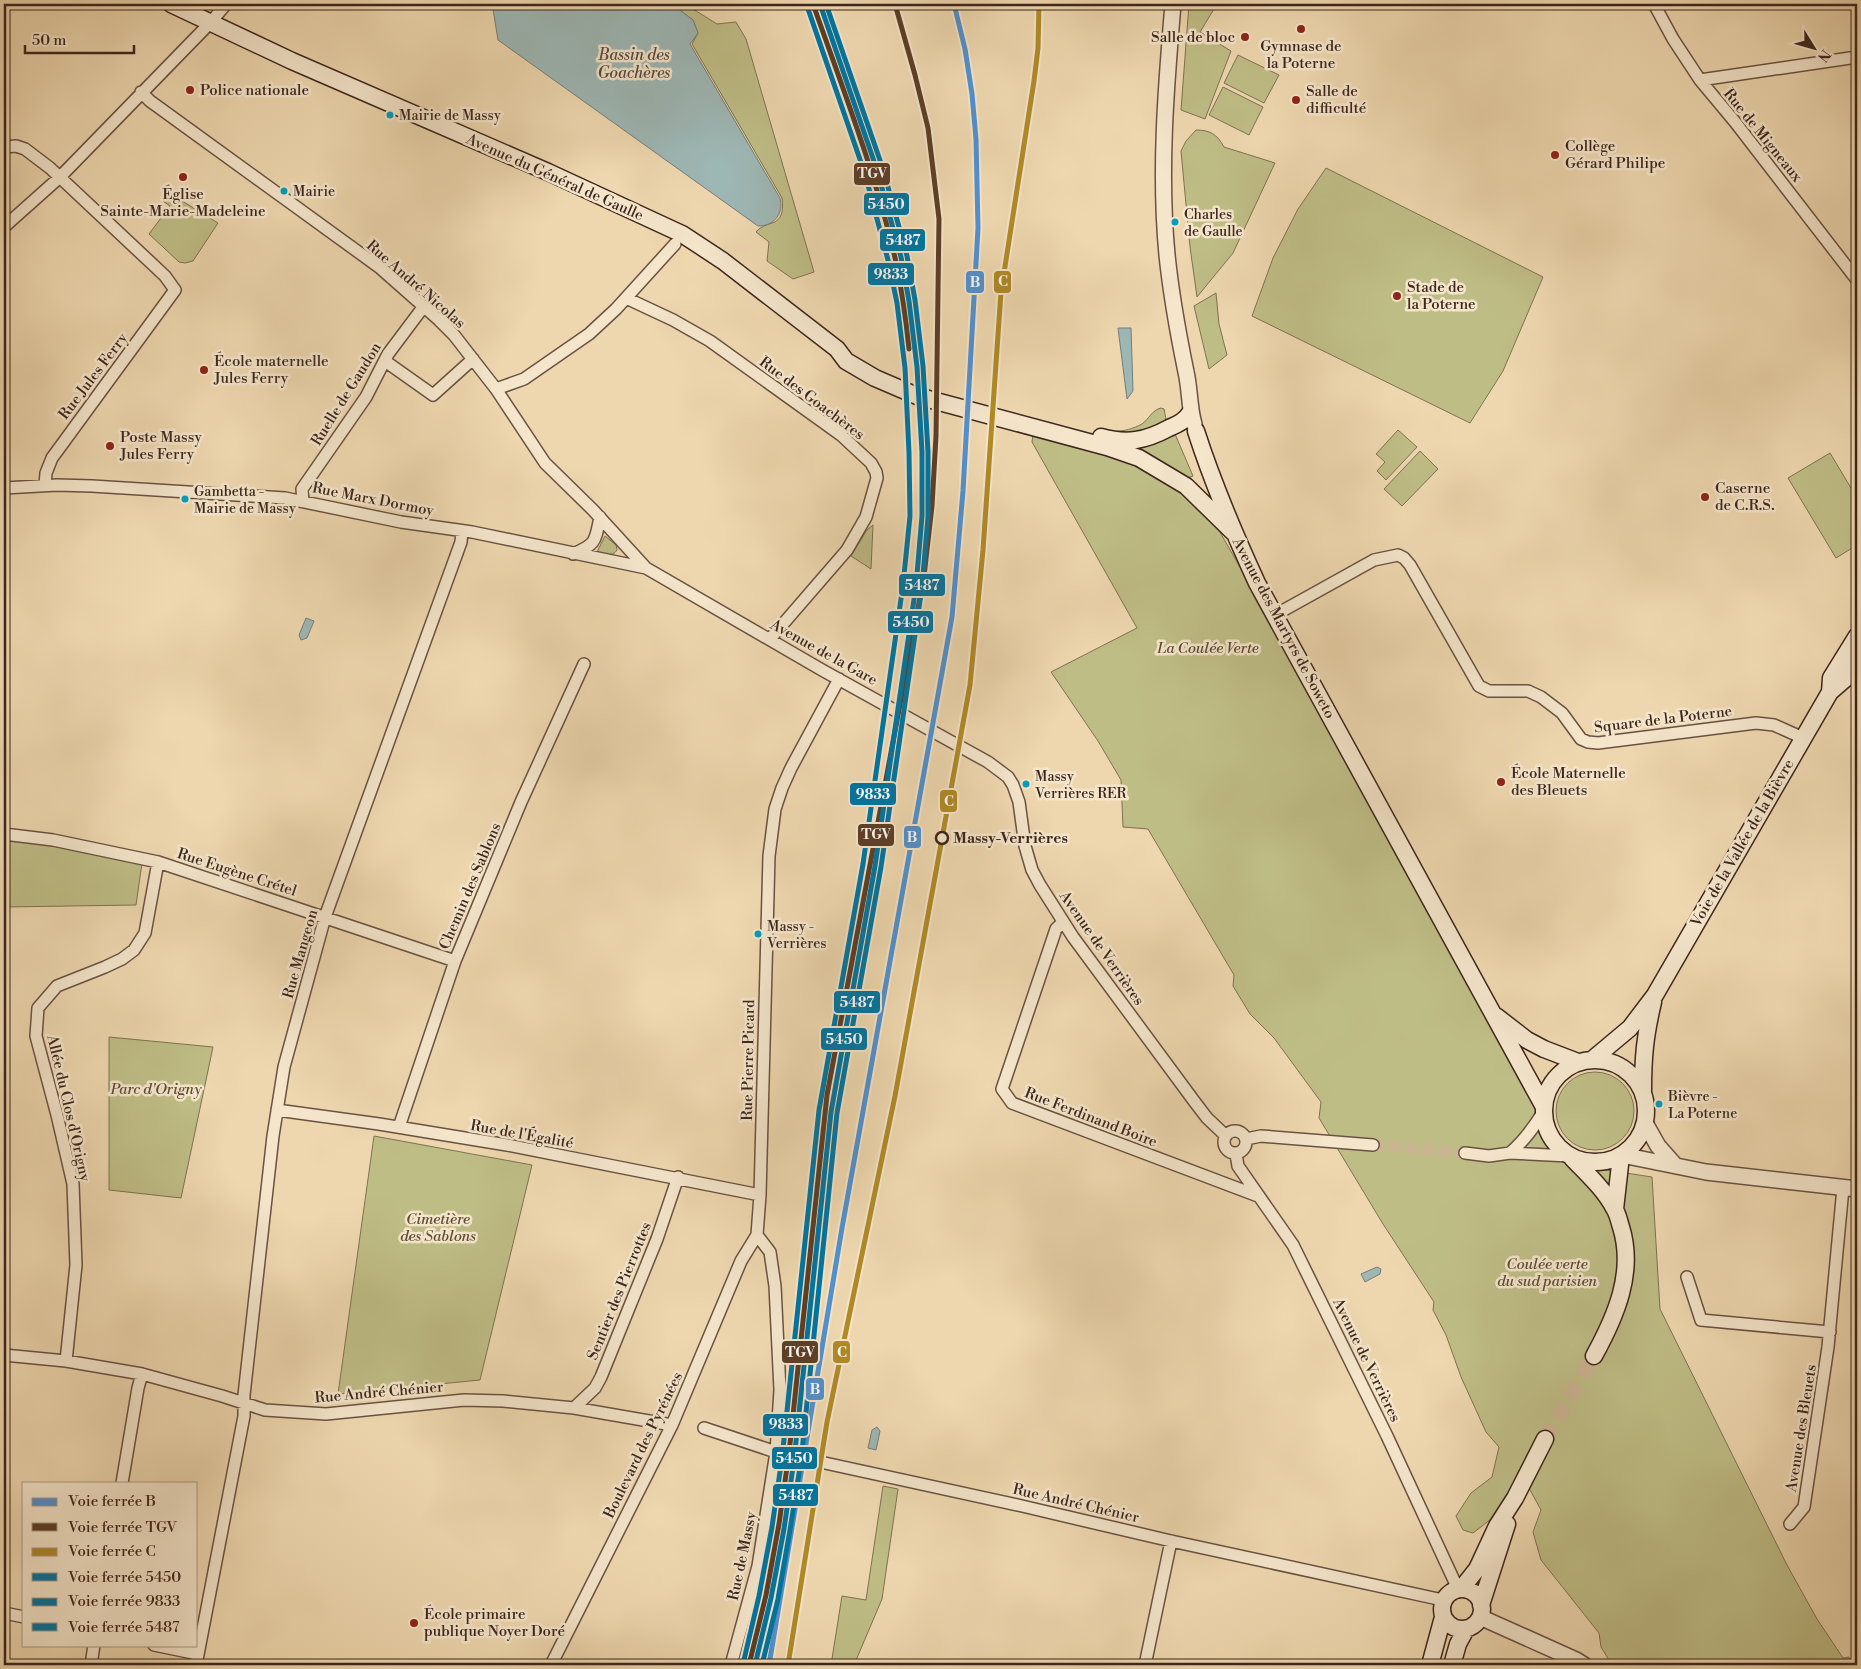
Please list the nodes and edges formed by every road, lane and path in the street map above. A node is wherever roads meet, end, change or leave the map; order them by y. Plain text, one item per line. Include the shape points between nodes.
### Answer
1 (171, 4) edge
2 (226, 4) edge
3 (1173, 4) edge
4 (1654, 4) edge
5 (211, 22) junction
6 (1857, 57) edge
7 (1700, 80) junction
8 (141, 92) junction
9 (4, 147) edge
10 (60, 177) junction
11 (4, 227) edge
12 (676, 244) dead end
13 (1851, 265) edge
14 (1857, 280) edge
15 (626, 298) junction
16 (424, 306) junction
17 (837, 349) junction
18 (473, 359) junction
19 (385, 361) junction
20 (496, 389) junction
21 (1190, 413) junction
22 (1196, 431) joint
23 (45, 485) junction
24 (4, 488) edge
25 (303, 501) junction
26 (600, 517) junction
27 (462, 531) junction
28 (1233, 532) junction
29 (573, 554) junction
30 (646, 568) junction
31 (1275, 614) junction
32 (1857, 636) edge
33 (770, 639) junction
34 (1856, 662) edge
35 (584, 664) dead end
36 (839, 679) junction
37 (1830, 692) junction
38 (1803, 738) junction
39 (988, 762) joint
40 (4, 834) edge
41 (158, 862) junction
42 (325, 917) junction
43 (1063, 922) junction
44 (455, 960) junction
45 (1655, 995) junction
46 (1492, 1013) junction
47 (1586, 1061) junction
48 (1643, 1091) junction
49 (1544, 1109) junction
50 (277, 1110) junction
51 (1645, 1123) junction
52 (399, 1127) junction
53 (1226, 1136) junction
54 (1246, 1140) junction
55 (1373, 1145) tunnel mouth
56 (1465, 1153) tunnel mouth
57 (1510, 1153) junction
58 (1236, 1154) junction
59 (1622, 1156) junction
60 (1571, 1157) junction
61 (1674, 1164) junction
62 (678, 1177) junction
63 (1850, 1189) edge
64 (760, 1195) junction
65 (1258, 1196) junction
66 (1615, 1209) junction
67 (757, 1234) junction
68 (1688, 1277) dead end
69 (1830, 1332) junction
70 (4, 1355) edge
71 (1594, 1356) tunnel mouth
72 (66, 1361) junction
73 (142, 1374) junction
74 (244, 1404) junction
75 (574, 1408) junction
76 (672, 1425) junction
77 (704, 1428) dead end
78 (1546, 1439) tunnel mouth
79 (776, 1452) junction
80 (122, 1482) edge
81 (1515, 1498) junction
82 (1790, 1524) dead end
83 (1171, 1542) junction
84 (1460, 1588) junction
85 (1443, 1600) junction
86 (1480, 1611) junction
87 (4, 1612) edge
88 (22, 1616) edge
89 (1443, 1617) junction
90 (1466, 1629) junction
91 (94, 1646) edge
92 (157, 1646) edge
93 (197, 1659) edge
94 (91, 1665) edge
95 (551, 1665) edge
96 (731, 1665) edge
97 (1145, 1665) edge
98 (1430, 1665) edge
99 (1452, 1665) edge
100 (1584, 1665) edge

1 - 5 main road, Avenue du Général de Gaulle
2 - 5 street
3 - 21 street, Avenue des Martyrs de Soweto via 1164,168 1167,246 1176,320 1189,386
4 - 7 street, Rue de Migneaux
5 - 8 street
5 - 17 main road, Avenue du Général de Gaulle via 292,62 548,172 682,234 723,261
6 - 7 street
7 - 13 street, Rue de Migneaux
8 - 10 street
8 - 16 street, Rue André Nicolas via 379,267
9 - 10 street via 24,149
10 - 11 street
10 - 23 street, Rue Jules Ferry via 166,276 175,290 52,458
12 - 15 street
13 - 14 street, Rue de Migneaux
15 - 20 street via 575,345 524,379
15 - 33 street, Rue des Goachères via 710,341 841,435 871,463 876,472 866,516 847,550
16 - 18 street, Rue André Nicolas
16 - 19 street, Ruelle de Gaudon
17 - 21 main road, Avenue du Général de Gaulle via 914,386 1105,438 1133,441 1149,438 1186,420
17 - 28 main road, Avenue du Général de Gaulle via 846,361 917,396 1139,458 1186,486
18 - 19 street via 433,394
18 - 20 street, Rue André Nicolas
19 - 25 street, Ruelle de Gaudon via 366,397 302,489
20 - 26 street, Rue André Nicolas via 545,462
21 - 22 street, Avenue des Martyrs de Soweto
22 - 28 main road, Avenue des Martyrs de Soweto
23 - 24 street, Rue Marx Dormoy
23 - 25 street, Rue Marx Dormoy
25 - 27 street, Rue Marx Dormoy
26 - 29 street via 592,544
26 - 30 street, Rue André Nicolas
27 - 29 street, Rue Marx Dormoy
27 - 42 street, Rue Mangeon via 461,542
28 - 31 main road, Avenue des Martyrs de Soweto
29 - 30 street, Rue Marx Dormoy
30 - 33 street, Avenue de la Gare
31 - 38 street, Square de la Poterne via 1374,560 1398,555 1410,565 1480,686 1489,691 1528,691 1562,713 1581,739 1598,743 1747,724 1774,725
31 - 46 main road, Avenue des Martyrs de Soweto
32 - 37 main road, Voie de la Vallée de la Bièvre via 1831,678
33 - 36 street, Avenue de la Gare
34 - 37 main road, Voie de la Vallée de la Bièvre via 1845,679
35 - 44 street, Chemin des Sablons via 521,802
36 - 39 street, Avenue de la Gare
36 - 64 street, Rue Pierre Picard via 791,768 772,826
37 - 38 main road, Voie de la Vallée de la Bièvre
38 - 45 main road, Voie de la Vallée de la Bièvre
39 - 43 street, Avenue de Verrières via 1004,773 1013,785 1032,870
40 - 41 street, Rue Eugène Crétel via 53,840
41 - 42 street, Rue Eugène Crétel
41 - 72 street, Allée du Clos d'Origny via 145,933 134,950 105,967 57,986 38,1008 36,1036 73,1184 76,1265
42 - 44 street, Rue Eugène Crétel
42 - 50 street, Rue Mangeon via 284,1067
43 - 53 street, Avenue de Verrières via 1194,1101
43 - 65 street, Rue Ferdinand Boire via 1056,929 1002,1089 1012,1103
44 - 52 street, Chemin des Sablons
45 - 47 main road, Voie de la Vallée de la Bièvre via 1630,1028
45 - 48 main road, Voie de la Vallée de la Bièvre via 1643,1051
46 - 47 main road, Avenue des Martyrs de Soweto via 1544,1049
46 - 49 main road, Avenue des Martyrs de Soweto
47 - 48 main road via 1609,1061 1623,1068
47 - 49 main road via 1561,1072 1549,1088
48 - 51 main road via 1647,1106
49 - 57 street via 1527,1137
49 - 60 main road via 1546,1129 1555,1145
50 - 52 street, Rue de l'Égalité
50 - 74 street, Rue Mangeon
51 - 59 main road via 1638,1141
51 - 61 street via 1658,1146
52 - 62 street, Rue de l'Égalité
53 - 54 street via 1239,1132
53 - 58 street via 1226,1150
54 - 55 street via 1261,1136
54 - 58 street via 1245,1147
56 - 57 street via 1489,1156
57 - 60 street
58 - 65 street, Avenue de Verrières via 1238,1166
59 - 60 main road via 1597,1163
59 - 61 street
59 - 66 main road
60 - 66 main road
61 - 63 street via 1706,1172
62 - 64 street, Rue de l'Égalité
62 - 75 street, Sentier des Pierrottes via 601,1377 595,1388
63 - 69 street, Avenue des Bleuets
64 - 67 street, Rue Pierre Picard
65 - 84 street, Avenue de Verrières via 1293,1245
66 - 71 main road via 1624,1238 1625,1270 1620,1301
67 - 76 street, Boulevard des Pyrénées via 741,1261
67 - 79 street via 770,1252 775,1286 780,1390
68 - 69 street via 1701,1320
69 - 82 street, Avenue des Bleuets via 1804,1507
70 - 72 street, Rue André Chénier
72 - 73 street, Rue André Chénier
73 - 74 street, Rue André Chénier
73 - 80 street
74 - 75 street, Rue André Chénier via 265,1410 313,1414 464,1400
74 - 93 street, Rue Mangeon
75 - 76 street, Rue André Chénier
76 - 95 street, Boulevard des Pyrénées
77 - 79 street, Rue André Chénier
78 - 81 main road
79 - 83 street, Rue André Chénier
79 - 96 street, Rue de Massy via 758,1566
81 - 84 main road via 1496,1526 1477,1569
81 - 86 main road
83 - 85 street, Rue André Chénier
83 - 97 street
84 - 85 main road
84 - 86 main road via 1475,1594
85 - 89 main road
86 - 90 main road via 1476,1623
86 - 100 street via 1509,1632
87 - 88 street
89 - 90 main road via 1452,1626
89 - 98 main road
90 - 99 main road
91 - 94 street
92 - 93 street

